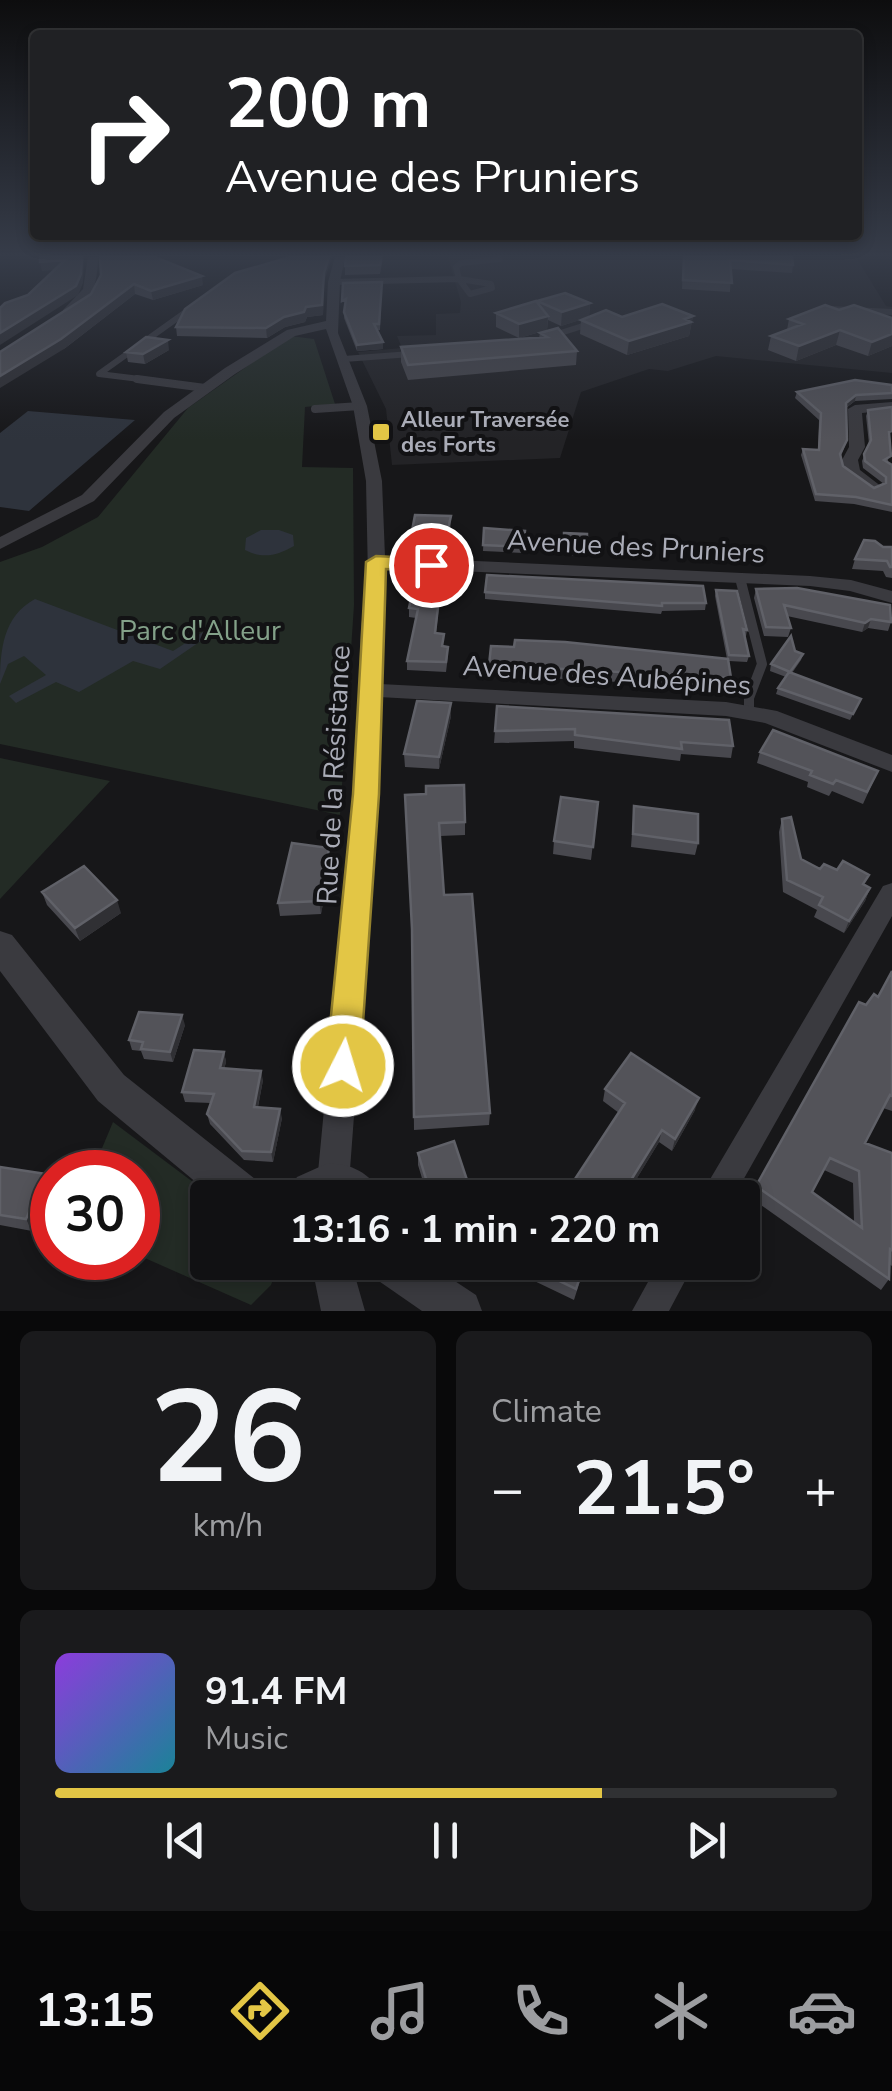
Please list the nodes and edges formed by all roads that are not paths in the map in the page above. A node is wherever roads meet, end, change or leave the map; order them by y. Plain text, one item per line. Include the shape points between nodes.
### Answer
1 (59, 318) edge
2 (178, 318) edge
3 (331, 318) edge
4 (56, 320) edge
5 (598, 321) edge
6 (331, 324) junction
7 (545, 338) edge
8 (417, 354) edge
9 (344, 359) junction
10 (205, 388) junction
11 (360, 406) junction
12 (892, 406) edge
13 (316, 409) dead end
14 (874, 487) edge
15 (0, 544) edge
16 (376, 562) junction
17 (740, 578) junction
18 (892, 597) edge
19 (369, 690) junction
20 (748, 712) junction
21 (892, 764) edge
22 (892, 893) edge
23 (0, 945) edge
24 (225, 1180) edge
25 (334, 1180) edge
26 (726, 1180) edge
27 (334, 1280) edge
28 (408, 1280) edge
29 (668, 1280) edge
30 (439, 1308) edge
31 (343, 1311) edge
32 (650, 1311) edge

1 - 4 street
2 - 10 lane via 99,374
3 - 6 street, Rue de la Résistance
5 - 7 lane
6 - 9 street, Rue de la Résistance
6 - 10 street via 291,333
8 - 9 lane
9 - 11 street, Rue de la Résistance
10 - 15 street via 168,415 88,498
11 - 13 lane
11 - 16 street, Rue de la Résistance via 374,481
12 - 14 street via 855,408 857,447 850,460 853,472
16 - 17 street, Avenue des Pruniers
16 - 19 street, Rue de la Résistance
17 - 18 street, Avenue des Pruniers via 828,583
17 - 20 lane via 762,664
19 - 20 street, Avenue des Aubépines
19 - 25 street, Rue de la Résistance
20 - 21 street, Avenue des Aubépines
22 - 26 street
23 - 24 street via 111,1088
27 - 31 street
28 - 30 street
29 - 32 street

